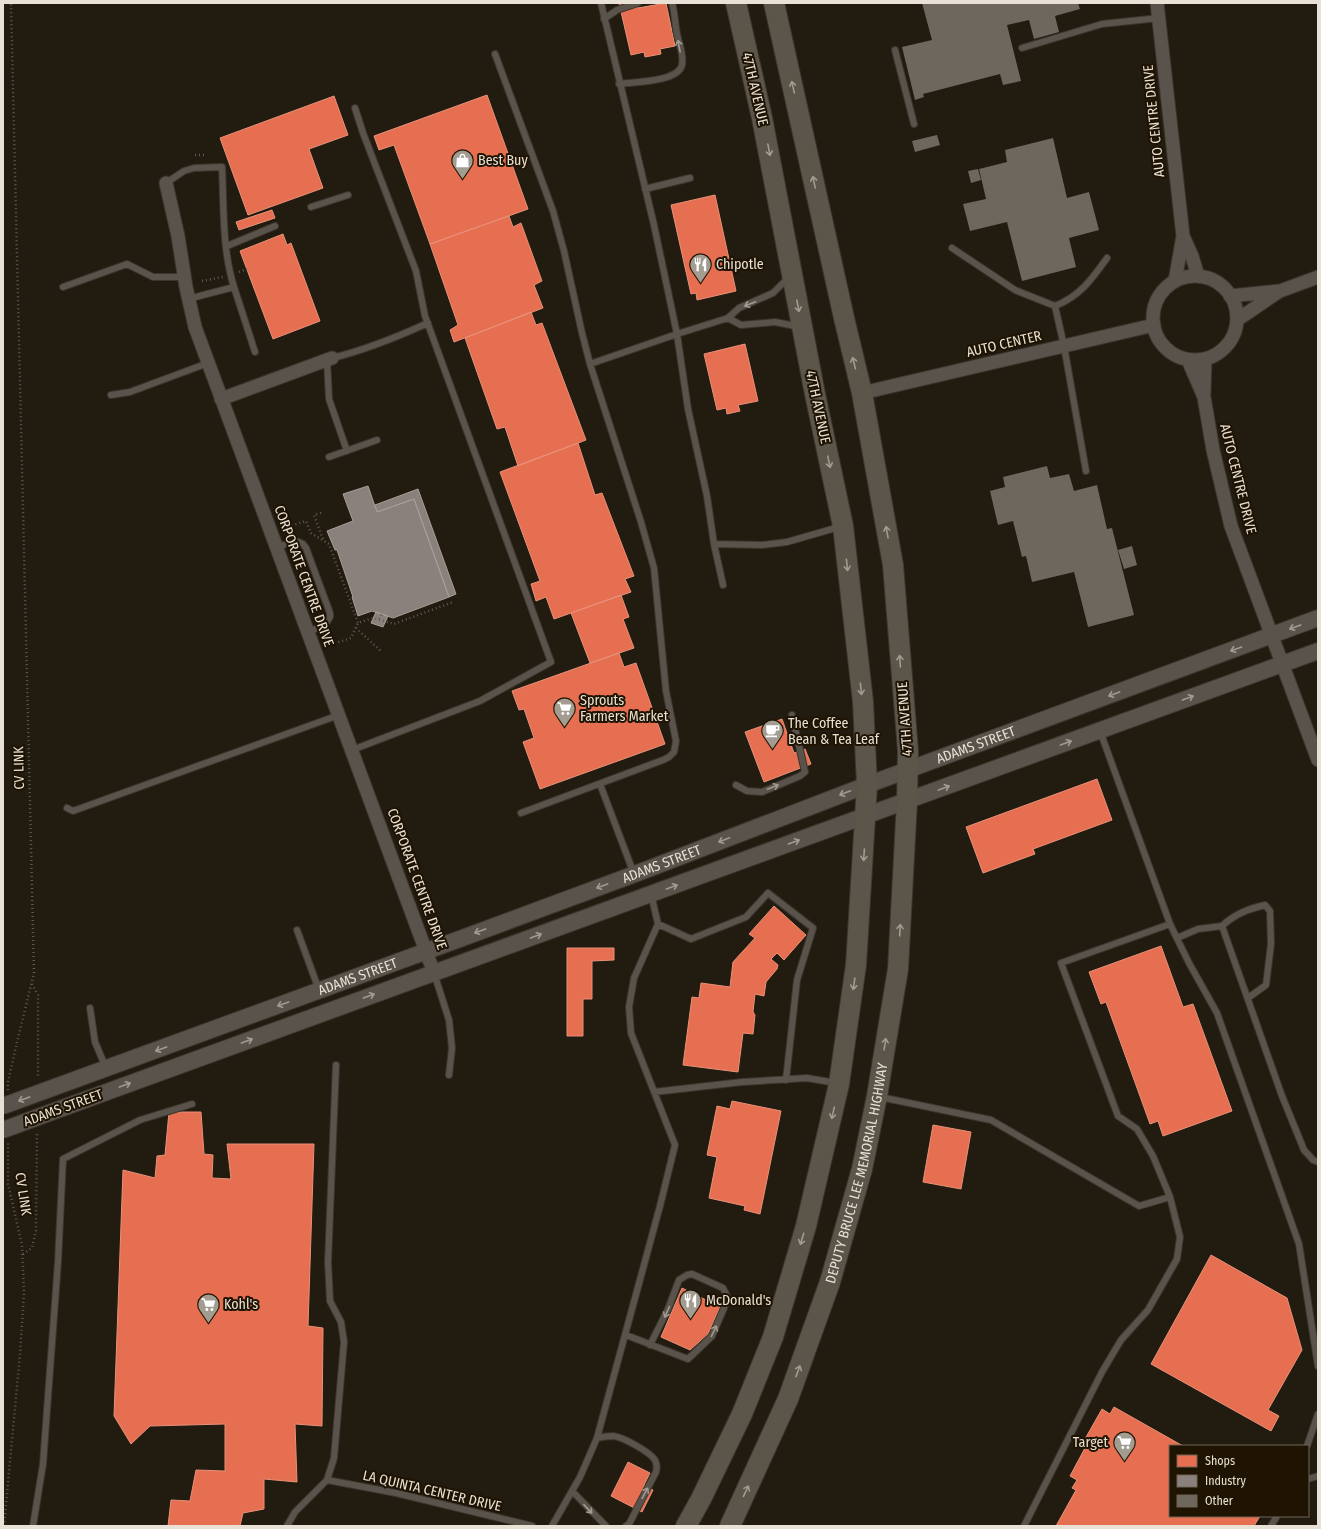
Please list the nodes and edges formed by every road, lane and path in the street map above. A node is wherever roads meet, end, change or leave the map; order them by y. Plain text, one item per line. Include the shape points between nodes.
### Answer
1 (10, 3) edge
2 (601, 3) edge
3 (638, 3) edge
4 (672, 3) edge
5 (736, 3) edge
6 (774, 3) edge
7 (1157, 3) edge
8 (1158, 18) junction
9 (604, 19) junction
10 (1022, 48) dead end
11 (895, 50) dead end
12 (495, 54) dead end
13 (619, 84) junction
14 (356, 108) dead end
15 (914, 124) dead end
16 (195, 155) dead end
17 (207, 155) dead end
18 (690, 178) dead end
19 (166, 183) joint
20 (645, 189) junction
21 (348, 194) dead end
22 (310, 207) dead end
23 (275, 226) dead end
24 (1183, 236) junction
25 (227, 246) junction
26 (952, 248) dead end
27 (1107, 258) dead end
28 (247, 269) dead end
29 (239, 272) dead end
30 (792, 274) junction
31 (1198, 276) junction
32 (184, 277) junction
33 (221, 278) dead end
34 (1318, 278) edge
35 (202, 281) dead end
36 (1175, 281) junction
37 (63, 287) dead end
38 (234, 287) junction
39 (1280, 291) junction
40 (1230, 296) junction
41 (188, 299) junction
42 (1056, 306) junction
43 (728, 318) junction
44 (1237, 320) junction
45 (428, 323) junction
46 (1154, 325) junction
47 (802, 328) junction
48 (677, 334) junction
49 (1064, 346) junction
50 (255, 352) dead end
51 (330, 359) junction
52 (1205, 359) junction
53 (1188, 360) junction
54 (208, 363) junction
55 (590, 364) junction
56 (862, 393) junction
57 (111, 395) dead end
58 (1204, 397) junction
59 (221, 399) junction
60 (376, 440) dead end
61 (348, 451) junction
62 (329, 457) dead end
63 (1086, 471) dead end
64 (324, 512) dead end
65 (843, 526) junction
66 (284, 528) dead end
67 (323, 540) junction
68 (714, 544) junction
69 (276, 547) junction
70 (723, 586) dead end
71 (453, 602) dead end
72 (382, 614) dead end
73 (1318, 618) edge
74 (379, 620) junction
75 (358, 623) junction
76 (355, 628) junction
77 (308, 632) junction
78 (1272, 635) junction
79 (327, 646) dead end
80 (1318, 651) edge
81 (382, 652) dead end
82 (1282, 664) junction
83 (339, 715) junction
84 (792, 715) dead end
85 (1100, 731) junction
86 (352, 750) junction
87 (1318, 760) edge
88 (908, 770) junction
89 (600, 784) junction
90 (867, 784) junction
91 (736, 785) dead end
92 (907, 801) junction
93 (67, 808) dead end
94 (521, 813) dead end
95 (866, 816) junction
96 (634, 874) junction
97 (651, 894) junction
98 (658, 924) junction
99 (1170, 924) junction
100 (1222, 926) junction
101 (297, 930) dead end
102 (1177, 938) junction
103 (426, 951) junction
104 (434, 973) junction
105 (32, 984) junction
106 (319, 990) junction
107 (1248, 998) junction
108 (90, 1008) dead end
109 (336, 1065) dead end
110 (106, 1069) junction
111 (449, 1075) dead end
112 (786, 1080) junction
113 (839, 1084) junction
114 (43, 1092) junction
115 (654, 1092) junction
116 (877, 1096) junction
117 (6, 1102) edge
118 (192, 1104) dead end
119 (32, 1119) junction
120 (6, 1134) edge
121 (1318, 1162) edge
122 (1170, 1197) junction
123 (23, 1254) junction
124 (626, 1335) junction
125 (650, 1345) junction
126 (1318, 1366) edge
127 (1318, 1414) edge
128 (597, 1438) junction
129 (1306, 1445) edge
130 (327, 1480) junction
131 (572, 1491) junction
132 (1276, 1517) edge
133 (4, 1526) edge
134 (33, 1526) edge
135 (287, 1526) edge
136 (532, 1526) edge
137 (552, 1526) edge
138 (606, 1526) edge
139 (626, 1526) edge
140 (686, 1526) edge
141 (730, 1526) edge
142 (1024, 1526) edge
143 (1271, 1526) edge

1 - 105 path, CV LINK via 34,973
2 - 9 lane
3 - 9 lane via 617,10
13 -> 4 lane via 667,78 682,66
5 -> 30 main road, 47TH AVENUE via 762,118
56 -> 6 main road, 47TH AVENUE
7 - 8 street, AUTO CENTRE DRIVE
8 - 10 lane via 1102,24
8 - 24 street, AUTO CENTRE DRIVE
9 - 13 lane
11 - 15 lane
12 - 55 lane via 554,211
13 - 20 lane
14 - 45 lane via 363,133 416,272
16 - 17 path
18 - 20 lane
19 - 25 lane via 184,171 194,168 222,167
19 - 32 street, CORPORATE CENTRE DRIVE
20 - 48 lane
21 - 22 lane
23 - 25 lane
24 - 31 street, AUTO CENTRE DRIVE
24 - 36 street, AUTO CENTRE DRIVE
25 - 38 lane
26 - 42 lane via 1015,290
27 - 42 lane via 1080,291 1068,301
28 - 29 path
30 -> 43 lane via 773,294 739,308
30 -> 47 main road, 47TH AVENUE
31 - 36 street
31 - 40 street via 1217,282
32 - 37 lane via 154,277 127,264
32 - 41 street, CORPORATE CENTRE DRIVE
33 - 35 path
34 - 39 street
36 - 46 street via 1157,300 1153,312
38 - 41 lane
38 - 50 lane
39 - 40 street
39 - 44 street
40 - 44 street
41 - 54 street, CORPORATE CENTRE DRIVE
42 - 49 lane
43 - 47 lane via 741,325 775,322
43 - 48 lane
44 - 52 street via 1234,333 1227,345 1218,354
45 - 51 lane via 357,352
45 - 86 lane via 551,662 480,701
46 - 49 street, AUTO CENTER
46 - 53 street via 1158,338 1165,348 1176,356
47 -> 65 main road, 47TH AVENUE
48 - 55 lane
48 - 68 lane via 688,409 707,496
49 - 56 street, AUTO CENTER
49 - 63 lane
51 - 59 street
51 - 61 lane via 329,399
52 - 53 street
52 - 58 street, AUTO CENTRE DRIVE
53 - 58 street, AUTO CENTRE DRIVE
54 - 57 lane via 130,392
54 - 59 street, CORPORATE CENTRE DRIVE
55 - 89 lane via 654,568 666,691 676,741 674,752 669,757
88 -> 56 main road, 47TH AVENUE via 893,565
58 - 78 street, AUTO CENTRE DRIVE via 1213,450 1231,526
59 - 69 street, CORPORATE CENTRE DRIVE
60 - 61 lane
61 - 62 lane
64 - 67 path via 314,516
65 - 68 lane via 787,542 762,545
65 -> 90 main road, 47TH AVENUE via 863,702
66 - 67 path via 306,521 311,533
67 - 75 path via 330,544
68 - 70 lane
69 - 77 street, CORPORATE CENTRE DRIVE
69 - 77 lane via 296,541 304,544 306,548 330,613 325,626
71 - 74 path via 394,624
72 - 74 path
73 -> 78 street, ADAMS STREET
74 - 75 path via 373,618
75 - 76 path
76 - 79 path via 351,638
76 - 81 path
77 - 83 street, CORPORATE CENTRE DRIVE
78 - 82 street, AUTO CENTRE DRIVE
78 -> 88 street, ADAMS STREET
80 - 82 street, ADAMS STREET
85 -> 82 street, ADAMS STREET
82 - 87 street, AUTO CENTRE DRIVE
83 - 86 street, CORPORATE CENTRE DRIVE
83 - 93 lane via 72,811
91 -> 84 lane via 747,791 762,792 805,772
92 -> 85 street, ADAMS STREET
85 - 99 lane
86 - 103 street, CORPORATE CENTRE DRIVE
88 - 90 street, ADAMS STREET
88 - 92 main road, 47TH AVENUE
89 - 94 lane
89 - 96 lane
90 - 95 main road, 47TH AVENUE
90 -> 96 street, ADAMS STREET
92 - 95 street, ADAMS STREET
116 -> 92 main road, DEPUTY BRUCE LEE MEMORIAL HIGHWAY via 898,969
97 -> 95 street, ADAMS STREET
95 -> 113 main road via 856,966
96 -> 103 street, ADAMS STREET
97 - 98 lane
104 -> 97 street, ADAMS STREET
98 - 112 lane via 691,939 746,917 768,893 813,928 797,980
98 - 115 lane via 634,978 629,1007 631,1033
99 - 102 lane
99 - 122 lane via 1061,963 1118,1116 1137,1129 1153,1156
100 - 102 lane via 1198,929
100 - 107 lane
100 - 107 lane via 1231,917 1251,909 1265,905 1270,911 1271,944 1266,985
101 - 106 lane
102 - 126 lane via 1216,1013 1299,1244
103 - 104 street, CORPORATE CENTRE DRIVE
103 - 106 street, ADAMS STREET
104 - 111 lane via 449,1020 452,1048
119 -> 104 street, ADAMS STREET, bridge
105 - 114 path via 38,995 38,1082
105 - 117 path, CV LINK via 8,1082
106 -> 110 street, ADAMS STREET
107 - 121 lane via 1304,1150
108 - 110 lane via 95,1042
109 - 130 lane via 328,1262 330,1300 341,1322 344,1342 334,1458
110 - 114 street, ADAMS STREET
112 - 113 lane via 807,1078
112 - 115 lane
113 -> 140 main road via 806,1226 772,1337 742,1414 702,1499
114 -> 117 street, ADAMS STREET, bridge
115 - 124 lane via 675,1145
116 - 122 lane via 992,1120 1139,1206
141 -> 116 main road, DEPUTY BRUCE LEE MEMORIAL HIGHWAY via 788,1399 830,1282 862,1170
118 - 134 lane via 140,1120 63,1159 43,1464
119 - 120 street, ADAMS STREET, bridge
119 - 123 path via 38,1134 36,1230 32,1248
120 - 123 path, CV LINK via 8,1184
122 - 142 lane via 1180,1237 1177,1259 1148,1310 1122,1340 1102,1372
123 - 133 path, CV LINK via 24,1293 20,1354
124 - 125 lane
124 - 128 lane
125 -> 125 lane via 688,1359 712,1336 727,1296 723,1288 692,1274 679,1280 659,1330
127 - 129 lane
128 - 131 lane
139 -> 128 lane via 656,1472 657,1465 649,1454 620,1438
130 - 135 lane via 295,1512
130 - 136 lane, LA QUINTA CENTER DRIVE via 396,1493
131 - 137 lane
131 -> 138 lane
132 - 143 lane

